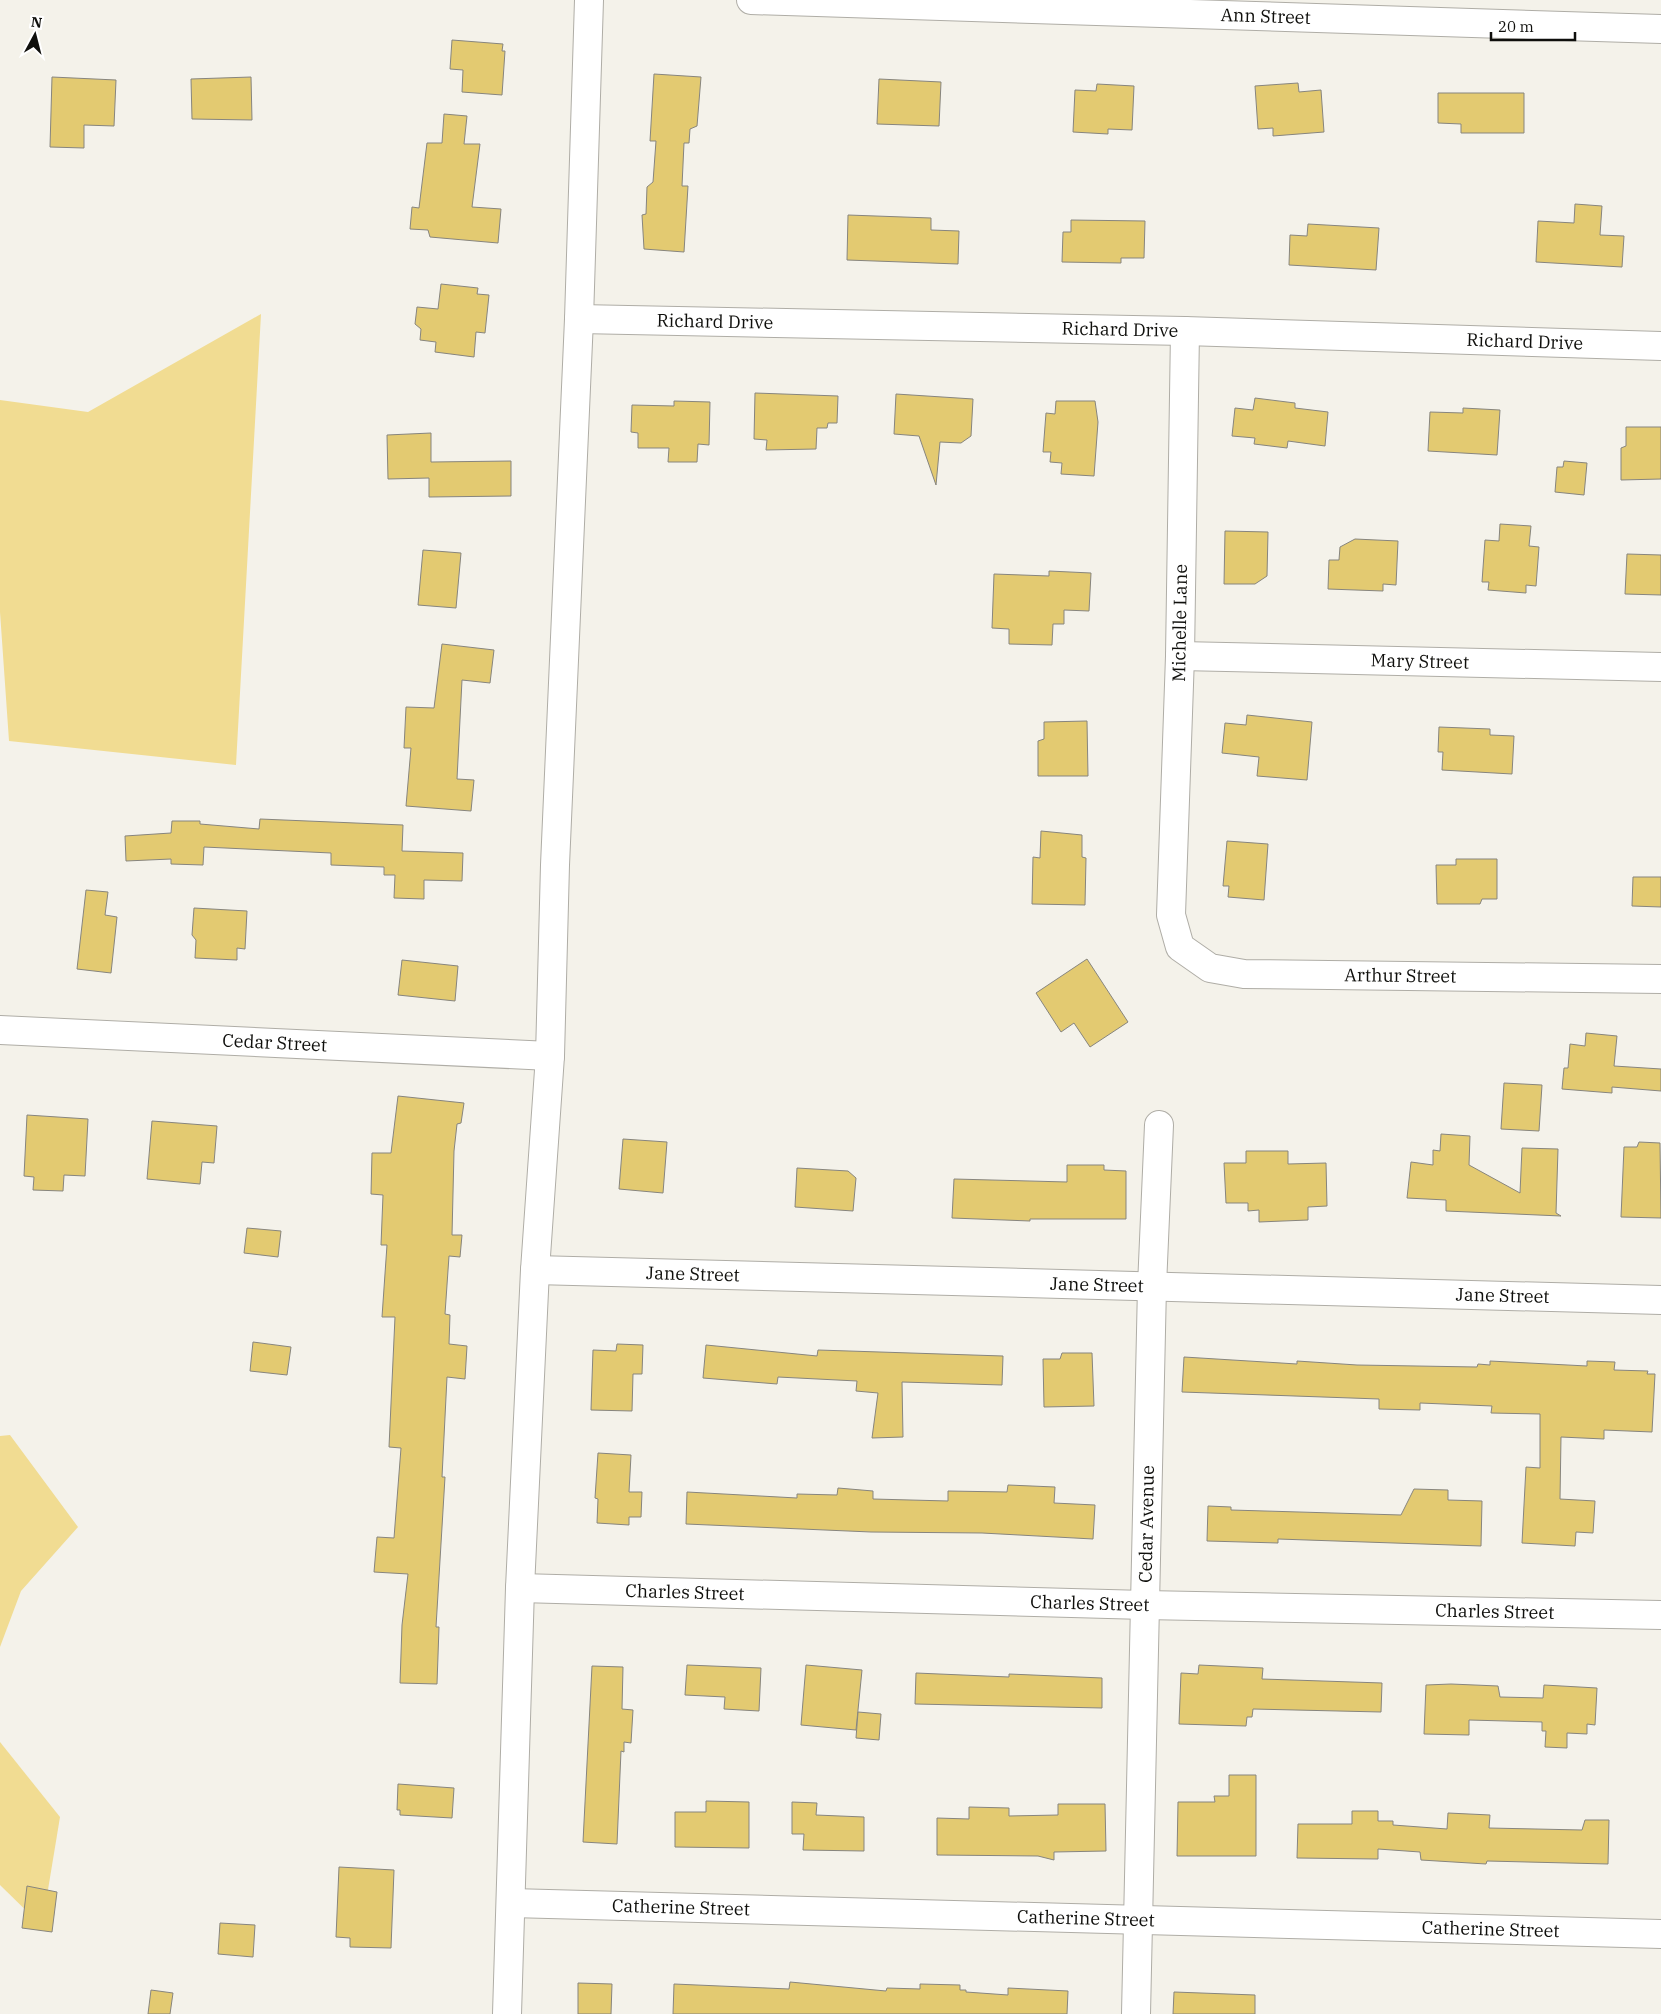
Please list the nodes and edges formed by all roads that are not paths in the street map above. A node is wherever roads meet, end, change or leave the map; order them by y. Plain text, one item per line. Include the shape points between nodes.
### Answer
1 (589, 0) edge
2 (751, 0) edge
3 (1661, 30) edge
4 (579, 319) junction
5 (1185, 331) junction
6 (1661, 346) edge
7 (1180, 656) junction
8 (1661, 667) edge
9 (1171, 915) joint
10 (1661, 978) edge
11 (0, 1030) edge
12 (550, 1056) junction
13 (1159, 1125) dead end
14 (534, 1270) junction
15 (1152, 1286) junction
16 (1661, 1300) edge
17 (520, 1588) junction
18 (1145, 1605) junction
19 (1661, 1615) edge
20 (511, 1903) junction
21 (1139, 1921) junction
22 (1661, 1934) edge
23 (507, 2014) edge
24 (1136, 2014) edge

1 - 4 street
2 - 3 street, Ann Street
4 - 5 street, Richard Drive
4 - 12 street via 559,748
5 - 6 street, Richard Drive
5 - 7 street, Michelle Lane
7 - 8 street, Mary Street
7 - 9 street, Michelle Lane
9 - 10 street, Arthur Street via 1180,947 1210,968 1244,974
11 - 12 street, Cedar Street
12 - 14 street
13 - 15 street, Cedar Avenue
14 - 15 street, Jane Street
14 - 17 street
15 - 16 street, Jane Street
15 - 18 street, Cedar Avenue
17 - 18 street, Charles Street
17 - 20 street
18 - 19 street, Charles Street
18 - 21 street, Cedar Avenue
20 - 21 street, Catherine Street
20 - 23 street
21 - 22 street, Catherine Street
21 - 24 street, Cedar Avenue

